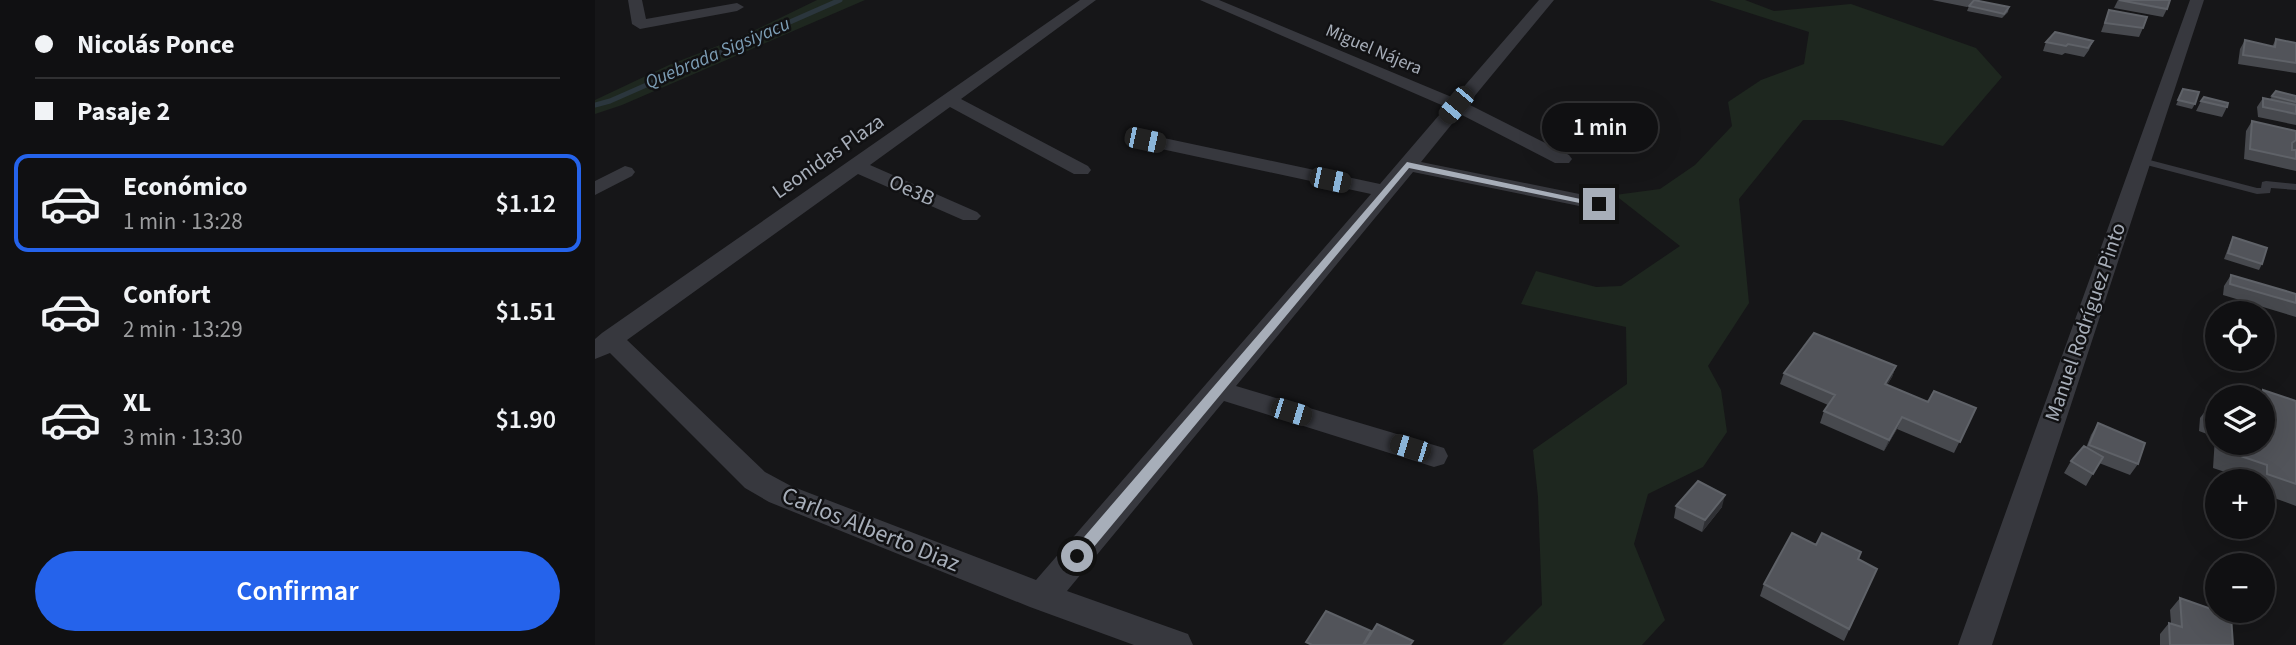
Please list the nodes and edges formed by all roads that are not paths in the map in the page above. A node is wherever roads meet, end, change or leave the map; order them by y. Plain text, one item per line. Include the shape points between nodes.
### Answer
1 (635, 0) edge
2 (1089, 0) edge
3 (1207, 0) edge
4 (1548, 0) edge
5 (2197, 0) edge
6 (737, 7) dead end
7 (948, 99) junction
8 (1456, 105) junction
9 (1145, 140) dead end
10 (1562, 159) dead end
11 (2142, 162) junction
12 (854, 165) junction
13 (1407, 165) junction
14 (1081, 170) dead end
15 (625, 172) dead end
16 (2296, 187) edge
17 (595, 189) edge
18 (1383, 191) junction
19 (1599, 204) dead end
20 (970, 216) dead end
21 (603, 345) edge
22 (1219, 390) junction
23 (1434, 456) dead end
24 (1042, 597) junction
25 (1176, 645) edge
26 (1975, 645) edge

1 - 6 street via 640,24
2 - 7 street, Leonidas Plaza
3 - 8 street, Miguel Nájera via 1249,12
4 - 8 street
5 - 11 street, Manuel Rodríguez Pinto
7 - 12 street, Leonidas Plaza
7 - 14 street
8 - 10 street, Miguel Nájera
8 - 13 street
9 - 18 street
11 - 16 lane via 2257,191 2266,191 2266,184 2272,183
11 - 26 street, Manuel Rodríguez Pinto
12 - 20 street, Oe3B
12 - 21 street, Leonidas Plaza
13 - 18 street
13 - 19 street
15 - 17 street
18 - 22 street
21 - 24 street, Carlos Alberto Diaz via 767,487
22 - 23 street
22 - 24 street
24 - 25 street, Carlos Alberto Diaz

